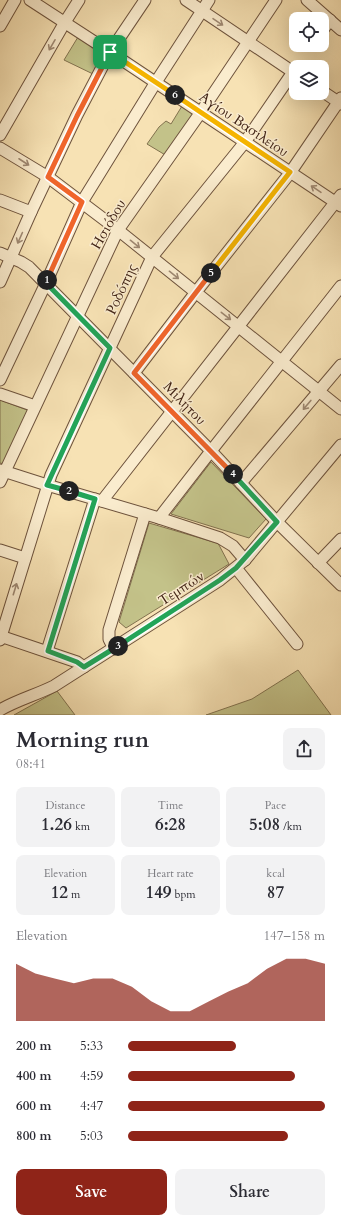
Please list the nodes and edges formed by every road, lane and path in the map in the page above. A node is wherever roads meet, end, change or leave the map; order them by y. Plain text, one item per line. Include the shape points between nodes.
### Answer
1 (15, 0) edge
2 (30, 0) edge
3 (79, 0) edge
4 (145, 0) edge
5 (186, 0) edge
6 (209, 0) edge
7 (276, 0) edge
8 (307, 0) edge
9 (202, 11) junction
10 (330, 20) joint
11 (65, 22) junction
12 (0, 26) edge
13 (341, 30) edge
14 (248, 42) junction
15 (110, 52) junction
16 (289, 69) edge
17 (289, 81) edge
18 (156, 82) junction
19 (329, 95) edge
20 (340, 102) edge
21 (201, 112) junction
22 (0, 135) edge
23 (245, 142) junction
24 (0, 148) edge
25 (290, 172) junction
26 (48, 177) junction
27 (0, 200) edge
28 (339, 201) edge
29 (82, 202) junction
30 (31, 212) junction
31 (118, 230) junction
32 (0, 254) edge
33 (11, 257) junction
34 (152, 257) junction
35 (0, 282) edge
36 (46, 283) junction
37 (341, 286) edge
38 (196, 292) junction
39 (77, 316) junction
40 (239, 327) junction
41 (110, 348) junction
42 (282, 362) junction
43 (341, 365) edge
44 (134, 373) junction
45 (0, 380) edge
46 (318, 391) junction
47 (0, 394) edge
48 (35, 406) junction
49 (341, 409) edge
50 (171, 411) junction
51 (341, 445) edge
52 (211, 451) junction
53 (2, 470) edge
54 (0, 482) edge
55 (241, 483) junction
56 (47, 485) junction
57 (98, 500) junction
58 (145, 514) junction
59 (160, 518) junction
60 (277, 522) junction
61 (341, 539) edge
62 (0, 550) edge
63 (25, 558) junction
64 (245, 560) junction
65 (318, 563) junction
66 (236, 568) junction
67 (341, 586) edge
68 (0, 638) edge
69 (297, 644) dead end
70 (114, 649) junction
71 (48, 651) junction
72 (84, 667) junction
73 (0, 710) edge

1 - 12 street
2 - 11 street, Αγίου Βασιλείου
3 - 11 street
4 - 15 street
5 - 9 street
6 - 9 street
7 - 14 street, Ησιόδου
8 - 10 street
9 -> 14 street
9 - 18 street
10 - 13 street
11 - 15 street, Αγίου Βασιλείου
11 -> 22 street
14 - 16 street
14 - 21 street, Ησιόδου
15 - 18 street, Αγίου Βασιλείου
15 - 26 street
17 - 23 street, Ροδόπης
18 - 21 street, Αγίου Βασιλείου
18 - 29 street
19 - 20 street
20 - 25 street
21 - 23 street, Αγίου Βασιλείου
21 - 31 street, Ησιόδου
23 - 25 street, Αγίου Βασιλείου
23 - 34 street, Ροδόπης
24 -> 26 street
28 -> 25 street, Αγίου Βασιλείου
25 - 38 street
26 - 29 street
26 - 30 street
27 - 30 street
28 - 40 street
29 - 31 street
29 - 36 street
30 -> 33 street
31 -> 34 street
31 - 39 street, Ησιόδου
32 - 33 street, Μιλήτου
33 - 35 street
33 - 36 street, Μιλήτου via 29,267
34 -> 38 street
34 - 41 street, Ροδόπης
36 - 39 street, Μιλήτου
36 - 45 street
37 - 42 street
38 -> 40 street
38 - 44 street
39 - 41 street, Μιλήτου
39 - 48 street, Ησιόδου
40 - 42 street
40 - 50 street
41 - 44 street, Μιλήτου
41 - 56 street, Ροδόπης
42 - 46 street
42 - 52 street
43 - 46 street
44 - 50 street, Μιλήτου
46 - 49 street
46 -> 55 street
47 - 48 street
48 - 53 street, Ησιόδου
50 - 52 street, Μιλήτου
50 - 57 street
51 - 60 street, Τεμπών
52 - 55 street, Μιλήτου
52 - 59 street
53 - 54 street, Ησιόδου
53 - 56 street
55 - 60 street, Μιλήτου
56 - 57 street
56 - 63 street, Ροδόπης
57 - 58 street
57 - 71 street
58 - 59 street
58 - 70 street via 109,630 109,639
59 - 64 street via 220,538 233,546
60 - 64 street, Τεμπών
60 - 65 street, Μιλήτου
61 - 65 street
62 - 63 street
68 -> 63 street, Ροδόπης
64 - 66 street, Τεμπών
65 - 67 street, Μιλήτου
66 - 69 street
66 - 70 street, Τεμπών
68 - 71 street
70 - 72 street, Τεμπών
71 - 72 street
72 - 73 street, Τεμπών via 54,686

